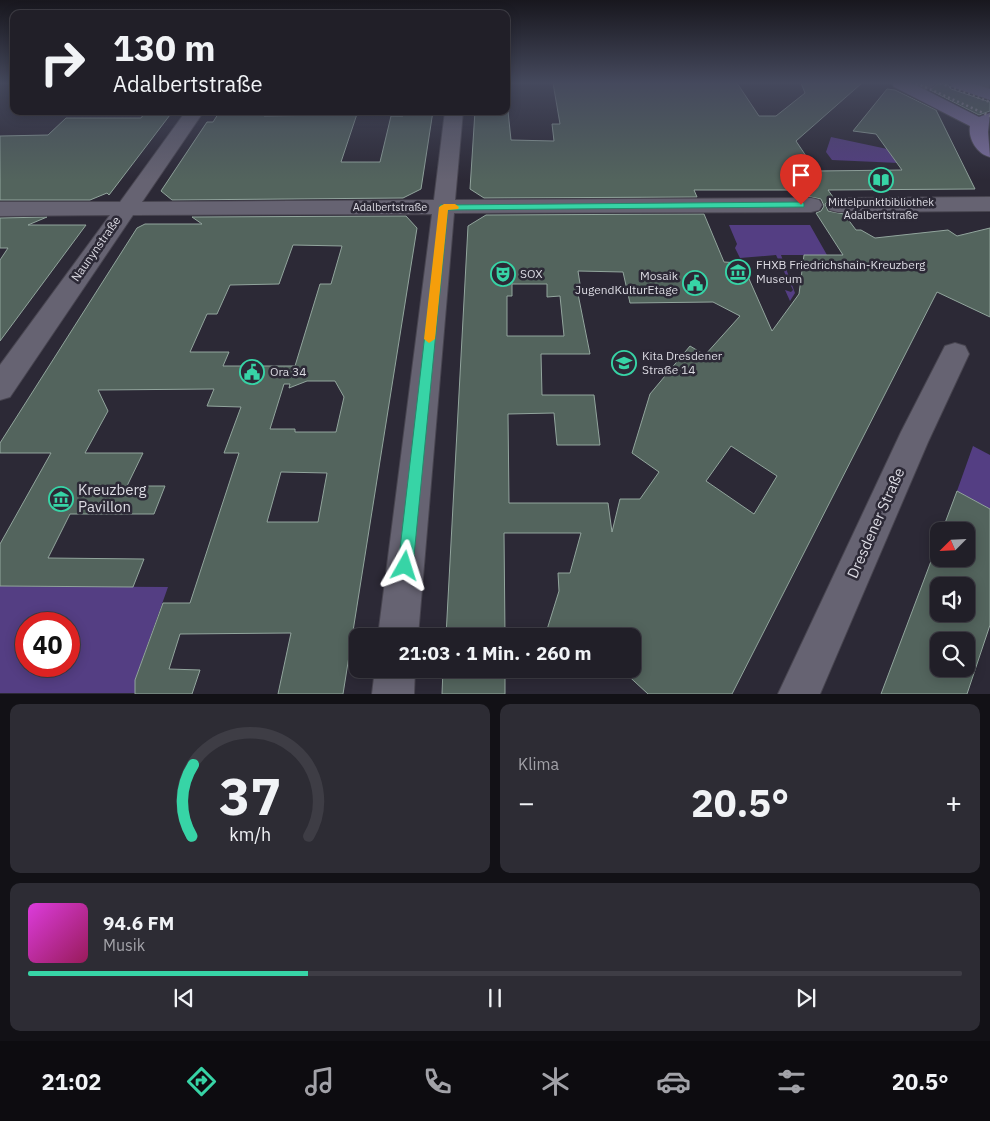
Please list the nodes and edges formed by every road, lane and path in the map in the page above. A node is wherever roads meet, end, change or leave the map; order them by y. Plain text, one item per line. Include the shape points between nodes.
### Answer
1 (192, 115) edge
2 (454, 115) edge
3 (973, 115) edge
4 (985, 121) edge
5 (990, 151) edge
6 (990, 204) edge
7 (811, 205) dead end
8 (838, 205) dead end
9 (444, 207) junction
10 (125, 208) junction
11 (0, 209) edge
12 (955, 354) dead end
13 (0, 388) edge
14 (399, 628) edge
15 (394, 678) edge
16 (393, 694) edge
17 (799, 694) edge

1 - 10 street, Naunynstraße
2 - 9 street
3 - 4 main road
4 - 5 main road via 979,135
6 - 8 street
7 - 9 street, Adalbertstraße
9 - 10 street, Adalbertstraße
9 - 14 street
10 - 11 street, Adalbertstraße
10 - 13 street, Naunynstraße
12 - 17 street, Dresdener Straße
15 - 16 street

